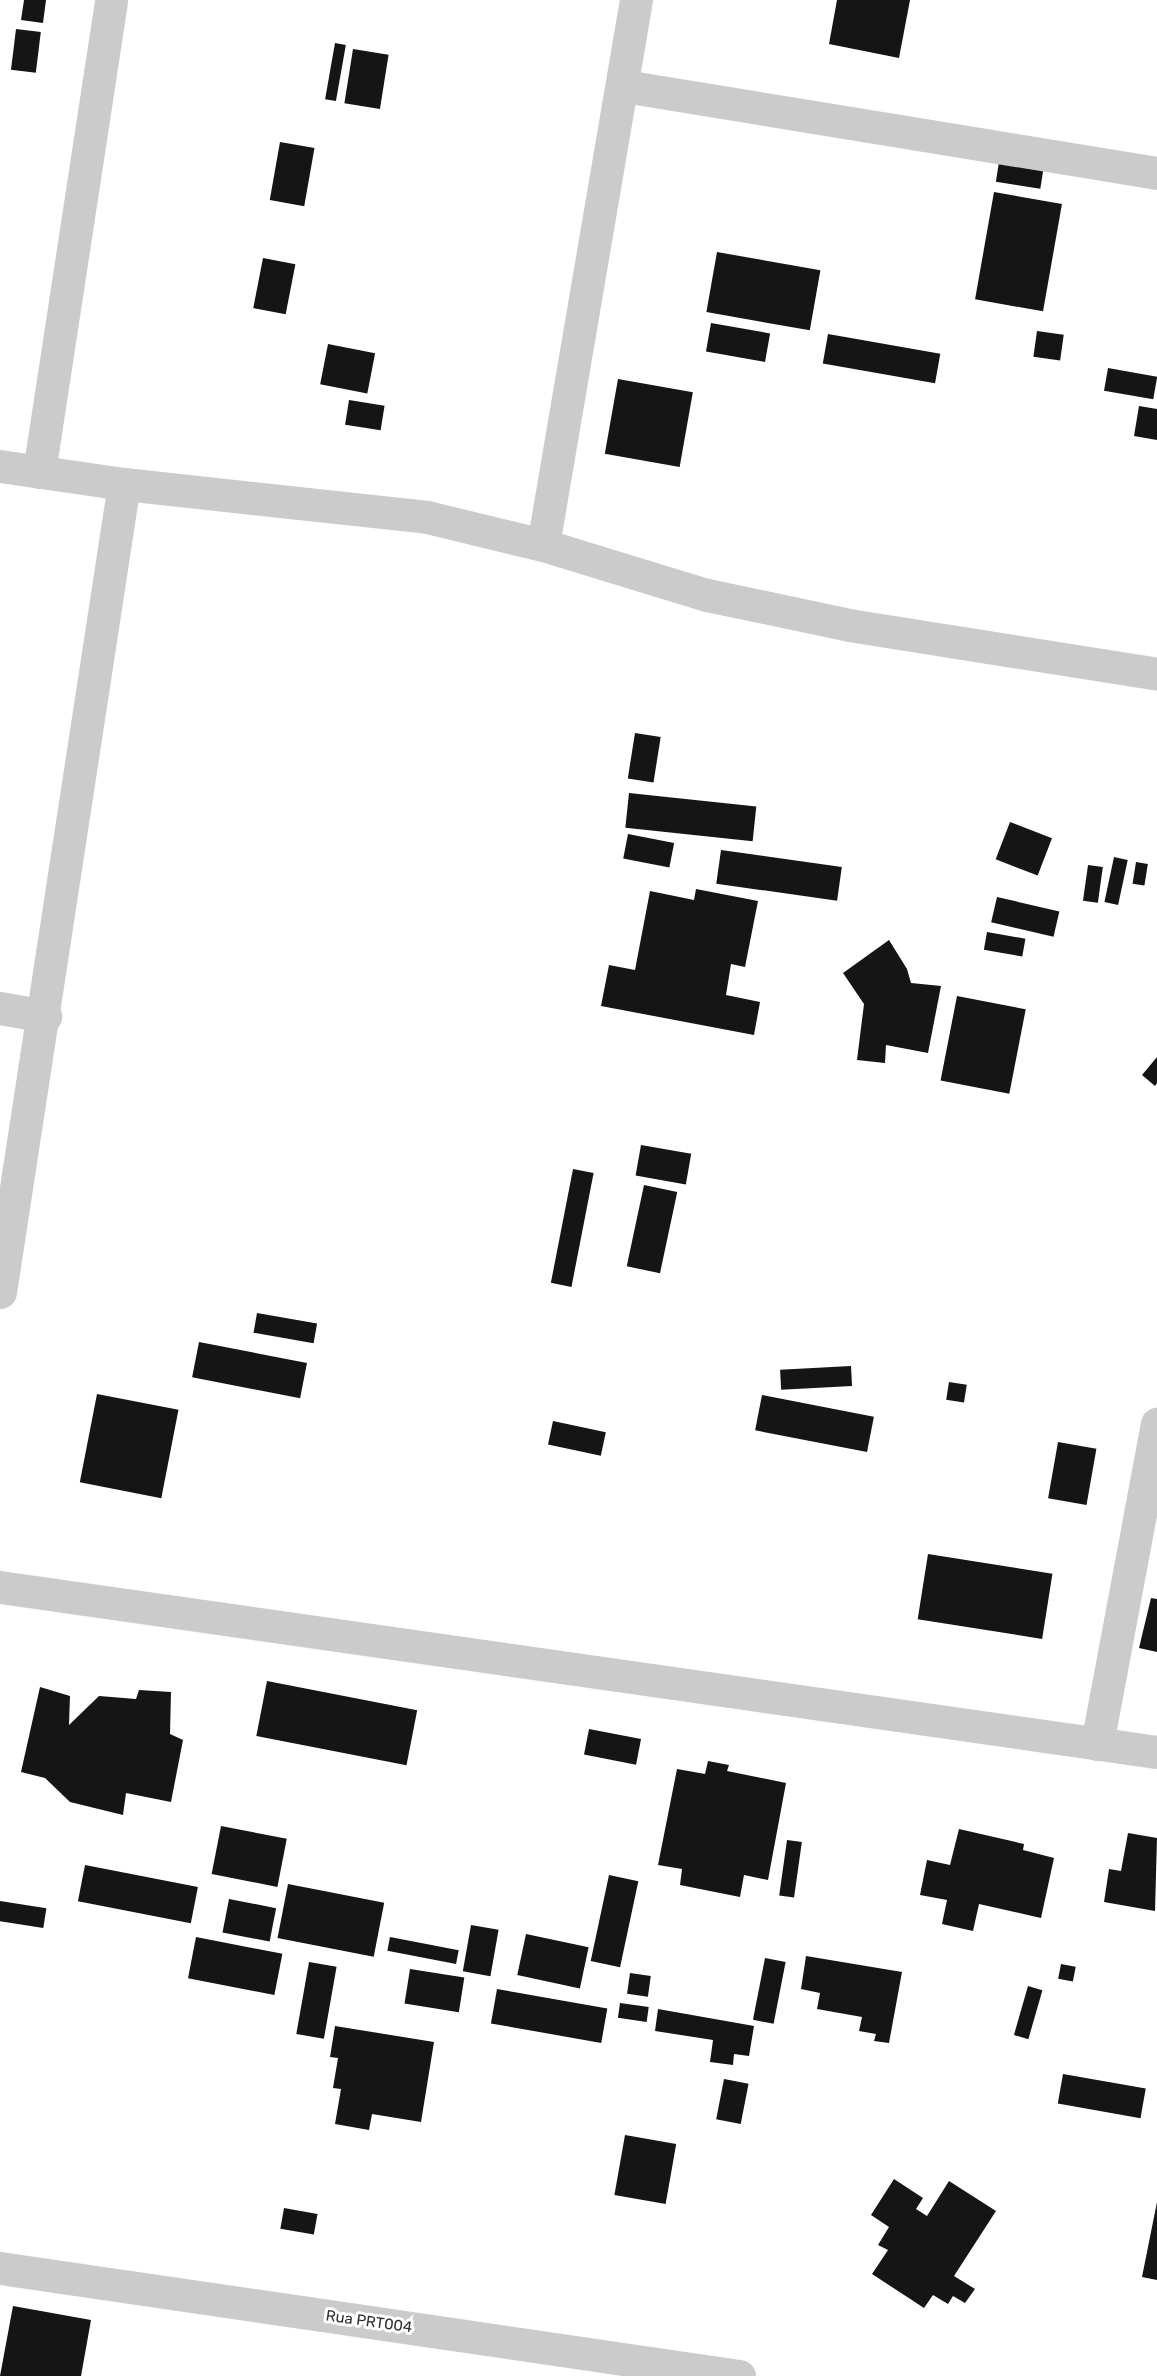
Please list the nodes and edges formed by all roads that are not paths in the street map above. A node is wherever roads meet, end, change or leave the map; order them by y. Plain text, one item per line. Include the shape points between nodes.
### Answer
1 (111, 0) edge
2 (636, 0) edge
3 (624, 86) junction
4 (1157, 173) edge
5 (0, 466) edge
6 (39, 472) junction
7 (124, 484) junction
8 (543, 545) junction
9 (1157, 674) edge
10 (0, 1008) edge
11 (45, 1016) junction
12 (0, 1292) edge
13 (1157, 1424) edge
14 (0, 1587) edge
15 (1097, 1744) junction
16 (1157, 1752) edge
17 (0, 2268) edge
18 (739, 2376) edge

1 - 6 street
2 - 3 street
3 - 4 street
3 - 8 street
5 - 6 street
6 - 7 street
7 - 8 street via 427,518
7 - 11 street
8 - 9 street via 707,595 849,626
10 - 11 street
11 - 12 street
13 - 15 street
14 - 15 street
15 - 16 street
17 - 18 street, Rua PRT004

